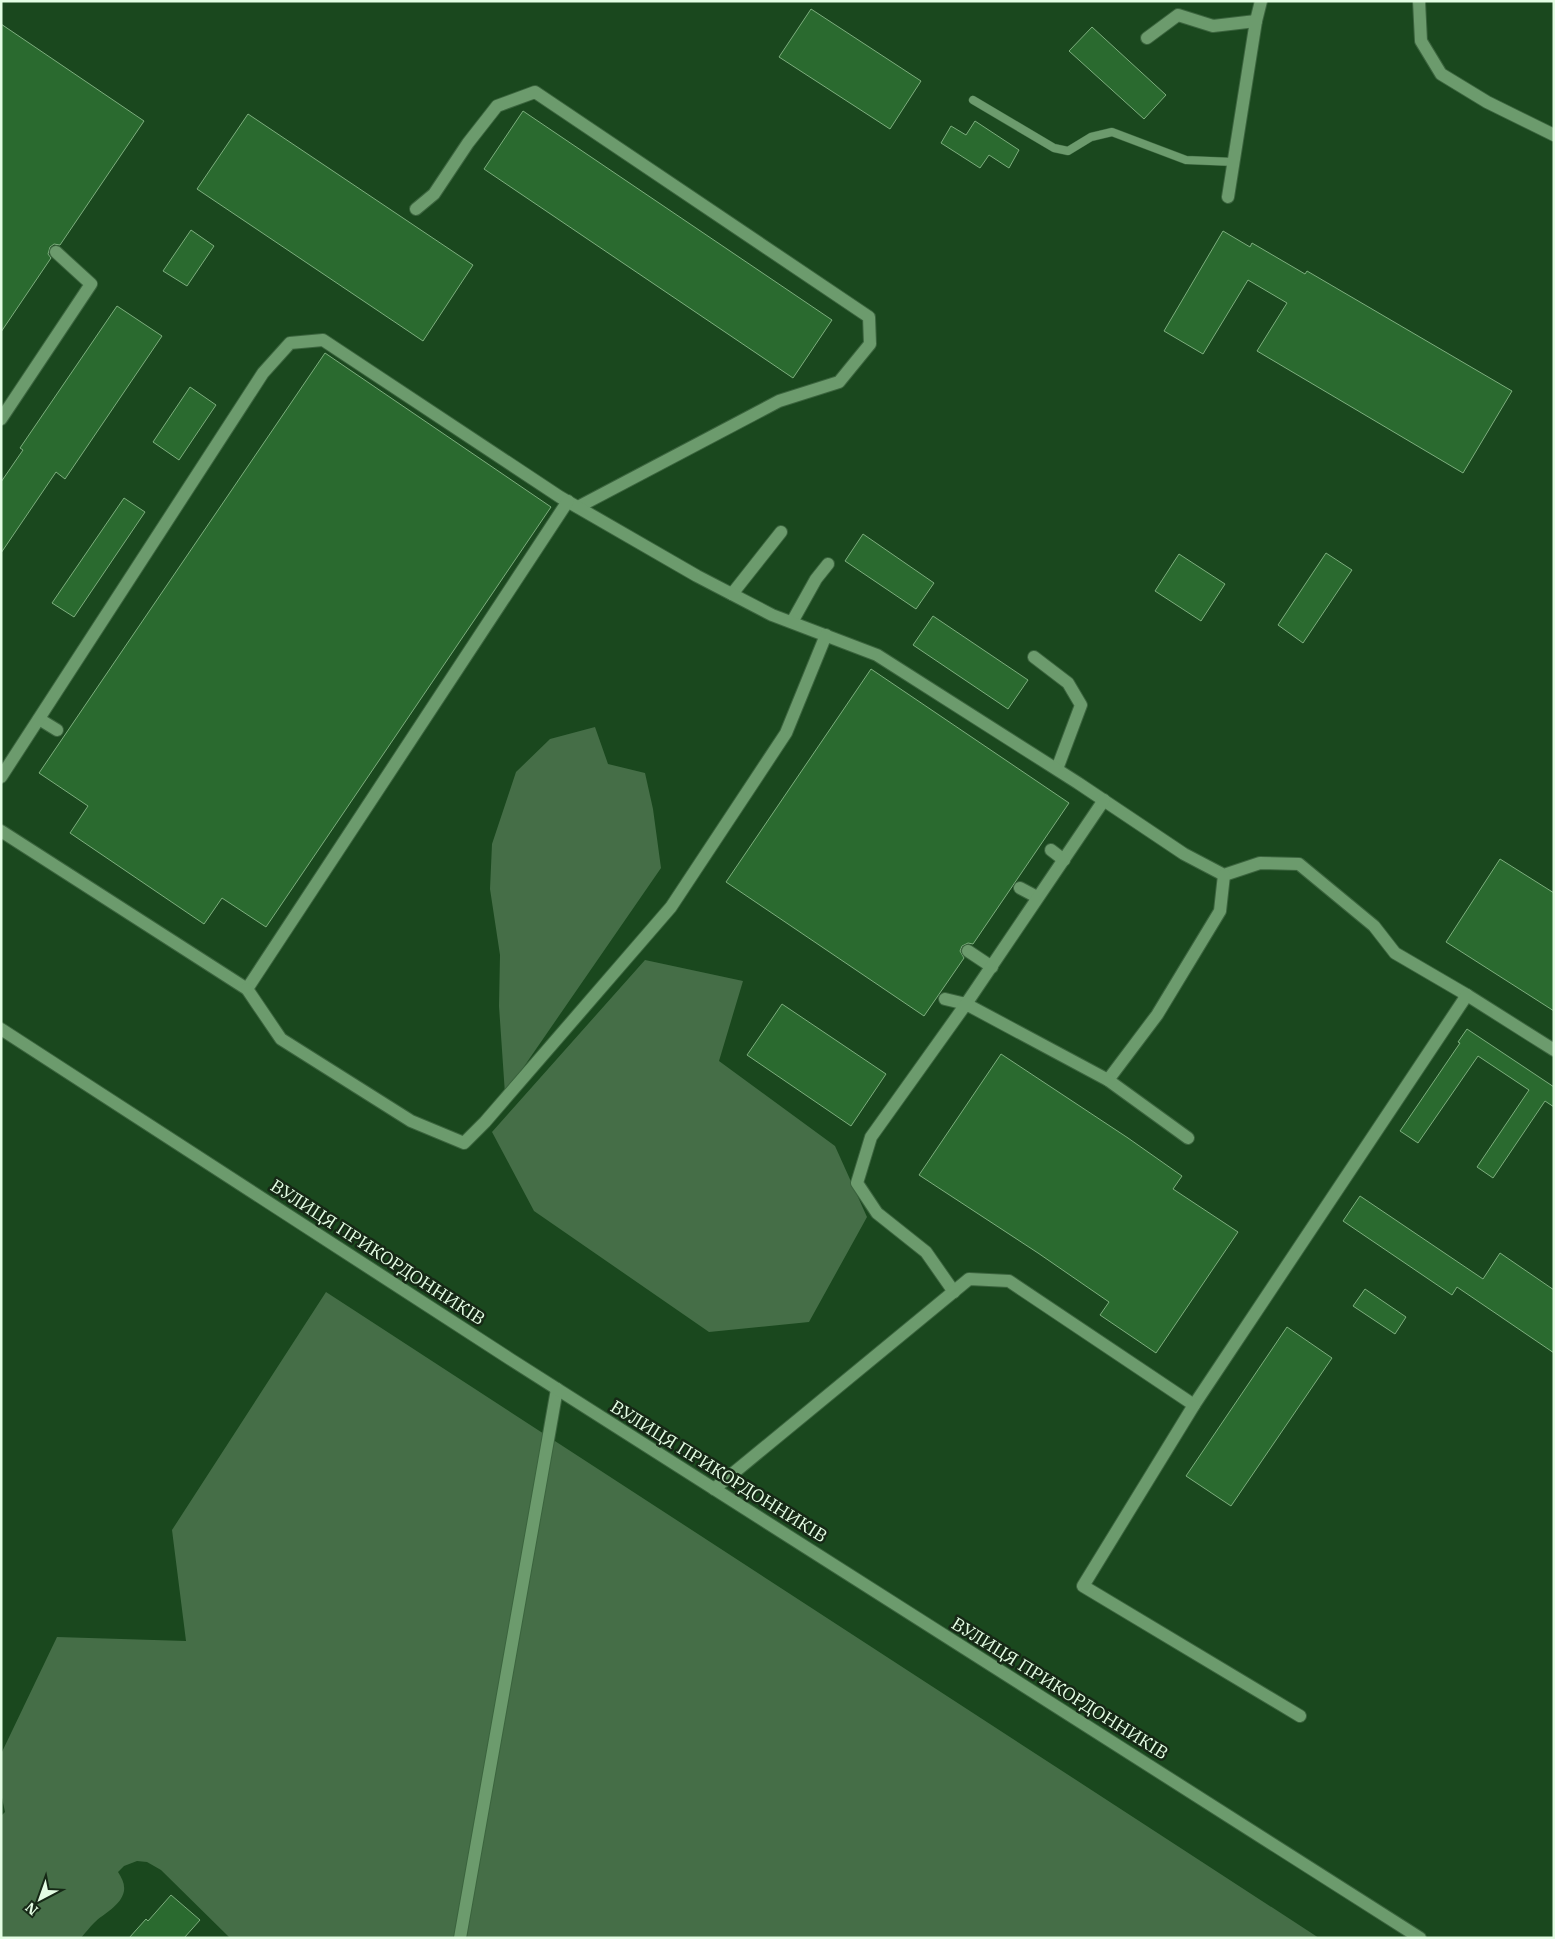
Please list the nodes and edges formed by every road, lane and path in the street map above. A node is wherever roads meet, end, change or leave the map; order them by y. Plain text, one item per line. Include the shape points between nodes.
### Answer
1 (1261, 1) edge
2 (1419, 1) edge
3 (1256, 21) junction
4 (1147, 38) dead end
5 (973, 100) dead end
6 (1554, 135) edge
7 (1234, 162) junction
8 (1228, 197) dead end
9 (416, 209) dead end
10 (56, 252) dead end
11 (1, 419) edge
12 (573, 504) junction
13 (781, 532) dead end
14 (828, 564) dead end
15 (732, 594) junction
16 (792, 622) junction
17 (826, 635) junction
18 (1034, 657) dead end
19 (39, 719) junction
20 (57, 730) dead end
21 (1057, 769) junction
22 (1, 777) edge
23 (1104, 800) junction
24 (1, 831) edge
25 (1051, 850) dead end
26 (1064, 860) junction
27 (1224, 875) junction
28 (1020, 888) dead end
29 (1037, 897) junction
30 (968, 951) dead end
31 (992, 967) junction
32 (248, 989) junction
33 (1467, 995) junction
34 (945, 999) dead end
35 (966, 1004) junction
36 (1, 1029) edge
37 (1554, 1050) edge
38 (1108, 1080) junction
39 (1188, 1138) dead end
40 (954, 1292) junction
41 (557, 1389) junction
42 (1194, 1405) junction
43 (714, 1488) junction
44 (1300, 1716) dead end
45 (460, 1938) edge
46 (1420, 1938) edge

1 - 3 street
2 - 6 street via 1422,41 1442,74 1487,102
3 - 4 street via 1213,26 1178,14
3 - 7 street
5 - 7 lane via 1054,148 1068,151 1091,137 1112,132 1186,160
7 - 8 street
9 - 12 street via 434,194 497,106 535,92 869,317 870,344 839,382 779,401
10 - 11 street via 90,284
12 - 15 street
12 - 19 street via 323,340 290,343 263,374
12 - 32 street
13 - 15 street
14 - 16 street
15 - 16 street
16 - 17 street
17 - 21 street via 877,655
17 - 32 street via 786,733 671,906 464,1144 411,1121 281,1040
18 - 21 street via 1068,683 1081,705
19 - 20 street
19 - 22 street
21 - 23 street
23 - 26 street
23 - 27 street via 1184,854
24 - 32 street
25 - 26 street
26 - 29 street
27 - 33 street via 1260,863 1299,864 1374,926 1396,953
27 - 38 street via 1220,911 1157,1015
28 - 29 street
29 - 31 street
30 - 31 street
31 - 35 street
33 - 37 street
33 - 42 street
34 - 35 street
35 - 38 street
35 - 40 street via 871,1137 857,1183 877,1213 926,1252
36 - 41 street, ВУЛИЦЯ ПРИКОРДОННИКІВ
38 - 39 street
40 - 42 street via 969,1279 1009,1282
40 - 43 street
41 - 43 street, ВУЛИЦЯ ПРИКОРДОННИКІВ
41 - 45 street
42 - 44 street via 1083,1586
43 - 46 street, ВУЛИЦЯ ПРИКОРДОННИКІВ

